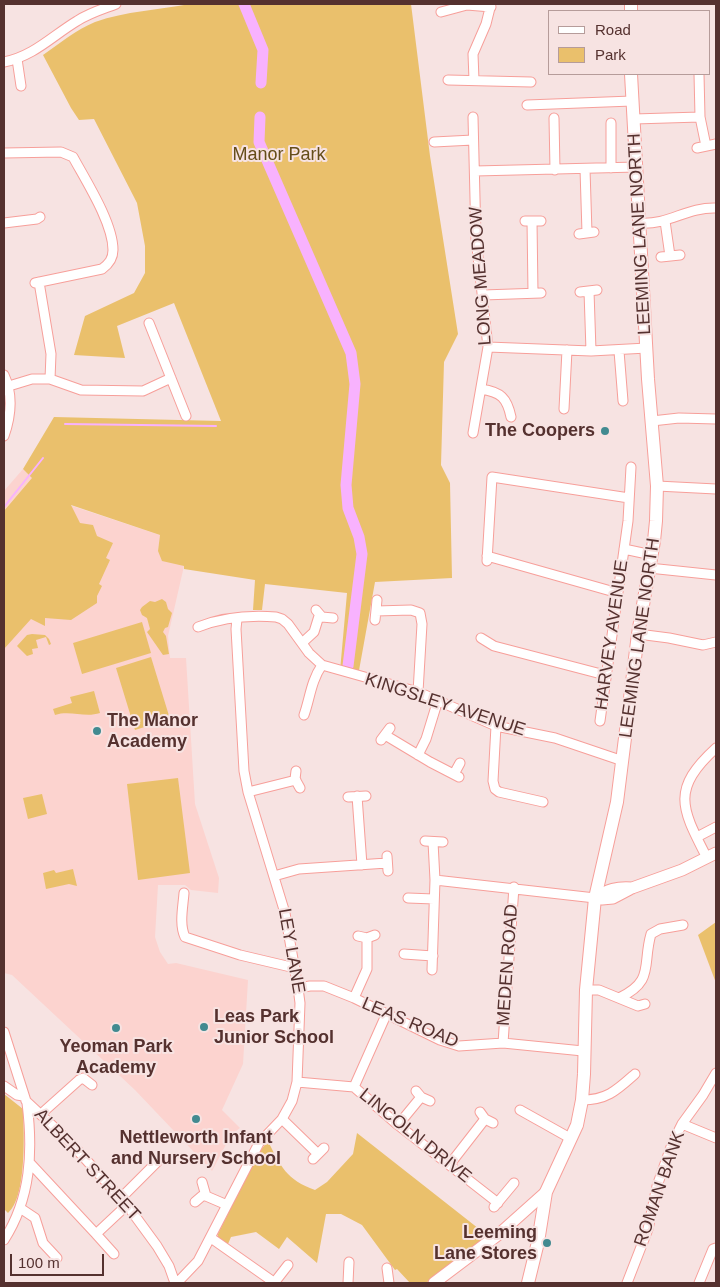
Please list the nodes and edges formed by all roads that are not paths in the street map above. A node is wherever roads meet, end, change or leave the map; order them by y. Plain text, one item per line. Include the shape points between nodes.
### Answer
1 (116, 4) edge
2 (491, 5) edge
3 (440, 13) dead end
4 (17, 60) junction
5 (4, 62) edge
6 (526, 72) dead end
7 (631, 75) edge
8 (699, 75) edge
9 (447, 80) dead end
10 (474, 80) junction
11 (21, 86) dead end
12 (699, 86) junction
13 (689, 87) dead end
14 (632, 100) junction
15 (527, 105) dead end
16 (473, 117) dead end
17 (700, 117) junction
18 (634, 119) junction
19 (551, 123) dead end
20 (611, 123) dead end
21 (473, 140) junction
22 (438, 144) dead end
23 (716, 144) edge
24 (706, 146) junction
25 (697, 148) dead end
26 (4, 153) edge
27 (637, 167) junction
28 (611, 168) junction
29 (585, 169) junction
30 (555, 170) junction
31 (475, 171) junction
32 (716, 208) edge
33 (40, 217) dead end
34 (532, 221) dead end
35 (665, 221) junction
36 (640, 222) junction
37 (4, 223) edge
38 (587, 233) dead end
39 (680, 255) dead end
40 (589, 291) dead end
41 (483, 295) junction
42 (149, 323) dead end
43 (488, 347) junction
44 (647, 348) junction
45 (567, 350) junction
46 (591, 351) junction
47 (619, 351) junction
48 (4, 375) edge
49 (171, 378) junction
50 (50, 379) junction
51 (9, 386) junction
52 (481, 389) junction
53 (620, 396) dead end
54 (7, 406) edge
55 (564, 410) dead end
56 (186, 416) dead end
57 (511, 417) dead end
58 (716, 419) edge
59 (652, 421) junction
60 (472, 433) dead end
61 (4, 436) edge
62 (631, 467) dead end
63 (657, 486) junction
64 (716, 488) edge
65 (629, 498) junction
66 (624, 549) junction
67 (652, 555) junction
68 (649, 568) junction
69 (716, 575) edge
70 (618, 593) junction
71 (377, 600) dead end
72 (202, 614) dead end
73 (333, 618) dead end
74 (237, 619) junction
75 (638, 634) junction
76 (481, 638) dead end
77 (716, 642) edge
78 (302, 643) junction
79 (322, 665) junction
80 (605, 675) junction
81 (418, 692) junction
82 (438, 700) junction
83 (304, 715) dead end
84 (600, 721) dead end
85 (496, 726) junction
86 (385, 734) dead end
87 (716, 748) edge
88 (418, 755) junction
89 (623, 761) junction
90 (460, 763) dead end
91 (297, 780) dead end
92 (248, 792) junction
93 (357, 796) dead end
94 (537, 804) dead end
95 (716, 827) edge
96 (697, 838) junction
97 (443, 842) dead end
98 (712, 856) edge
99 (387, 864) dead end
100 (362, 865) junction
101 (274, 876) junction
102 (435, 880) junction
103 (514, 888) junction
104 (184, 893) dead end
105 (408, 898) dead end
106 (595, 898) junction
107 (434, 899) junction
108 (683, 925) dead end
109 (367, 936) dead end
110 (404, 954) dead end
111 (432, 962) junction
112 (295, 968) junction
113 (442, 968) dead end
114 (298, 988) junction
115 (586, 990) junction
116 (354, 998) junction
117 (619, 998) junction
118 (645, 1004) dead end
119 (386, 1015) junction
120 (4, 1032) edge
121 (503, 1043) junction
122 (583, 1051) junction
123 (716, 1073) edge
124 (635, 1074) dead end
125 (297, 1082) junction
126 (92, 1085) dead end
127 (4, 1086) edge
128 (354, 1087) junction
129 (422, 1096) dead end
130 (25, 1100) junction
131 (582, 1100) junction
132 (520, 1110) dead end
133 (41, 1114) junction
134 (486, 1118) dead end
135 (282, 1119) junction
136 (682, 1124) junction
137 (398, 1125) junction
138 (570, 1138) junction
139 (716, 1138) edge
140 (318, 1153) dead end
141 (158, 1161) dead end
142 (29, 1162) junction
143 (450, 1164) junction
144 (202, 1182) dead end
145 (514, 1183) dead end
146 (546, 1192) junction
147 (206, 1196) junction
148 (124, 1202) junction
149 (195, 1202) dead end
150 (228, 1205) junction
151 (20, 1208) junction
152 (96, 1234) junction
153 (211, 1238) junction
154 (4, 1240) edge
155 (716, 1248) edge
156 (114, 1254) dead end
157 (57, 1258) dead end
158 (349, 1262) dead end
159 (288, 1264) dead end
160 (387, 1268) dead end
161 (359, 1276) dead end
162 (348, 1280) edge
163 (176, 1283) edge
164 (274, 1283) edge
165 (389, 1283) edge
166 (434, 1283) edge
167 (528, 1283) edge
168 (627, 1283) edge
169 (699, 1283) edge

1 - 4 street via 78,20 47,44
2 - 3 street via 467,5
2 - 10 street via 473,54
4 - 5 street
4 - 11 street
6 - 10 street via 529,82
7 - 14 highway, LEEMING LANE NORTH
8 - 12 street
9 - 10 street
12 - 13 street
12 - 17 street
14 - 15 street
14 - 18 highway, LEEMING LANE NORTH
16 - 21 street, LONG MEADOW
17 - 18 street
17 - 24 street
18 - 27 highway, LEEMING LANE NORTH
19 - 30 street
20 - 28 street
21 - 22 street
21 - 31 street, LONG MEADOW
23 - 24 street
24 - 25 street
26 - 50 street via 62,152 73,157 109,228 113,251 110,264 102,269 37,283 52,354
27 - 28 street
27 - 36 highway, LEEMING LANE NORTH
28 - 29 street
29 - 30 street
29 - 38 street
30 - 31 street
31 - 41 street, LONG MEADOW via 476,239
32 - 35 street via 692,210
33 - 37 street
34 - 41 street via 537,293
35 - 36 street
35 - 39 street via 665,256
36 - 44 highway, LEEMING LANE NORTH
40 - 46 street
41 - 43 street, LONG MEADOW
42 - 49 street
43 - 45 street
43 - 52 street, LONG MEADOW
44 - 47 street
44 - 59 highway, LEEMING LANE NORTH
45 - 46 street
45 - 55 street via 560,394
46 - 47 street
47 - 53 street
48 - 51 street
49 - 50 street via 143,391 81,390
49 - 56 street
50 - 51 street via 32,379
51 - 54 street
52 - 57 street via 498,393 509,407
52 - 60 street, LONG MEADOW
54 - 61 street
58 - 59 street
59 - 63 highway, LEEMING LANE NORTH
62 - 65 street, HARVEY AVENUE
63 - 64 street
63 - 67 highway, LEEMING LANE NORTH
65 - 66 street, HARVEY AVENUE
65 - 70 street via 492,477 487,558
66 - 67 street, HARVEY AVENUE
66 - 70 street, HARVEY AVENUE
67 - 68 highway, LEEMING LANE NORTH
68 - 69 street
68 - 75 highway, LEEMING LANE NORTH
70 - 80 street, HARVEY AVENUE
71 - 81 street via 375,615 411,610 420,613
72 - 74 street via 201,625
73 - 78 street via 318,613 314,632
74 - 78 street via 282,619
74 - 92 street, LEY LANE via 244,771
75 - 77 street via 703,645
75 - 89 highway, LEEMING LANE NORTH
76 - 80 street via 494,646
78 - 79 street
79 - 81 street, KINGSLEY AVENUE
79 - 83 street via 313,680
80 - 84 street, HARVEY AVENUE
81 - 82 street, KINGSLEY AVENUE
82 - 85 street, KINGSLEY AVENUE
82 - 88 street
85 - 89 street, KINGSLEY AVENUE via 555,738
85 - 94 street via 495,789
86 - 88 street
87 - 96 street via 696,768 686,788 684,806
88 - 90 street via 456,776
89 - 106 highway, LEEMING LANE NORTH
91 - 92 street
92 - 101 street, LEY LANE
93 - 100 street
95 - 96 street
96 - 98 street
97 - 102 street via 429,841
98 - 106 main road via 622,895 610,899
99 - 100 street
100 - 101 street via 299,869
101 - 112 street, LEY LANE
102 - 103 street
102 - 107 street
103 - 106 street
103 - 121 street, MEDEN ROAD
104 - 112 street via 182,924 185,937
105 - 107 street
106 - 115 highway, LEEMING LANE NORTH
107 - 111 street
108 - 117 street via 651,934 643,979 635,989
109 - 116 street via 367,968
110 - 111 street
111 - 113 street
112 - 114 street, LEY LANE
114 - 116 street, LEAS ROAD via 324,986
114 - 125 street, LEY LANE
115 - 117 street via 599,990
115 - 122 highway, LEEMING LANE NORTH
116 - 119 street, LEAS ROAD
117 - 118 street via 638,1006
119 - 121 street, LEAS ROAD via 451,1044
119 - 128 street
120 - 130 street
121 - 122 street, LEAS ROAD
122 - 131 highway, LEEMING LANE NORTH
123 - 136 street, ROMAN BANK
124 - 131 street via 618,1089 597,1100
125 - 128 street, LINCOLN DRIVE
125 - 135 street, LEY LANE via 292,1101
126 - 133 street via 83,1078 79,1080
127 - 130 street, ALBERT STREET
128 - 137 street, LINCOLN DRIVE
129 - 137 street
130 - 133 street, ALBERT STREET
130 - 142 street
131 - 138 highway, LEEMING LANE NORTH via 577,1125
132 - 138 street
133 - 148 street, ALBERT STREET
134 - 143 street
135 - 140 street
135 - 150 street, LEY LANE via 259,1143
136 - 139 street
136 - 168 street, ROMAN BANK via 657,1186 648,1229
137 - 143 street, LINCOLN DRIVE
138 - 146 highway, LEEMING LANE NORTH
141 - 148 street
142 - 151 street
142 - 152 street
143 - 145 street, LINCOLN DRIVE via 496,1205
144 - 147 street
146 - 166 main road via 499,1234
146 - 167 highway, LEEMING LANE NORTH
147 - 149 street
147 - 150 street
148 - 152 street
148 - 163 street, ALBERT STREET via 157,1246
150 - 153 street, LEY LANE
151 - 154 street
151 - 157 street via 34,1218 44,1243
152 - 156 street
153 - 163 street, LEY LANE via 198,1260
153 - 164 street
155 - 169 street via 712,1249
158 - 162 street
159 - 164 street
160 - 165 street
161 - 162 street

